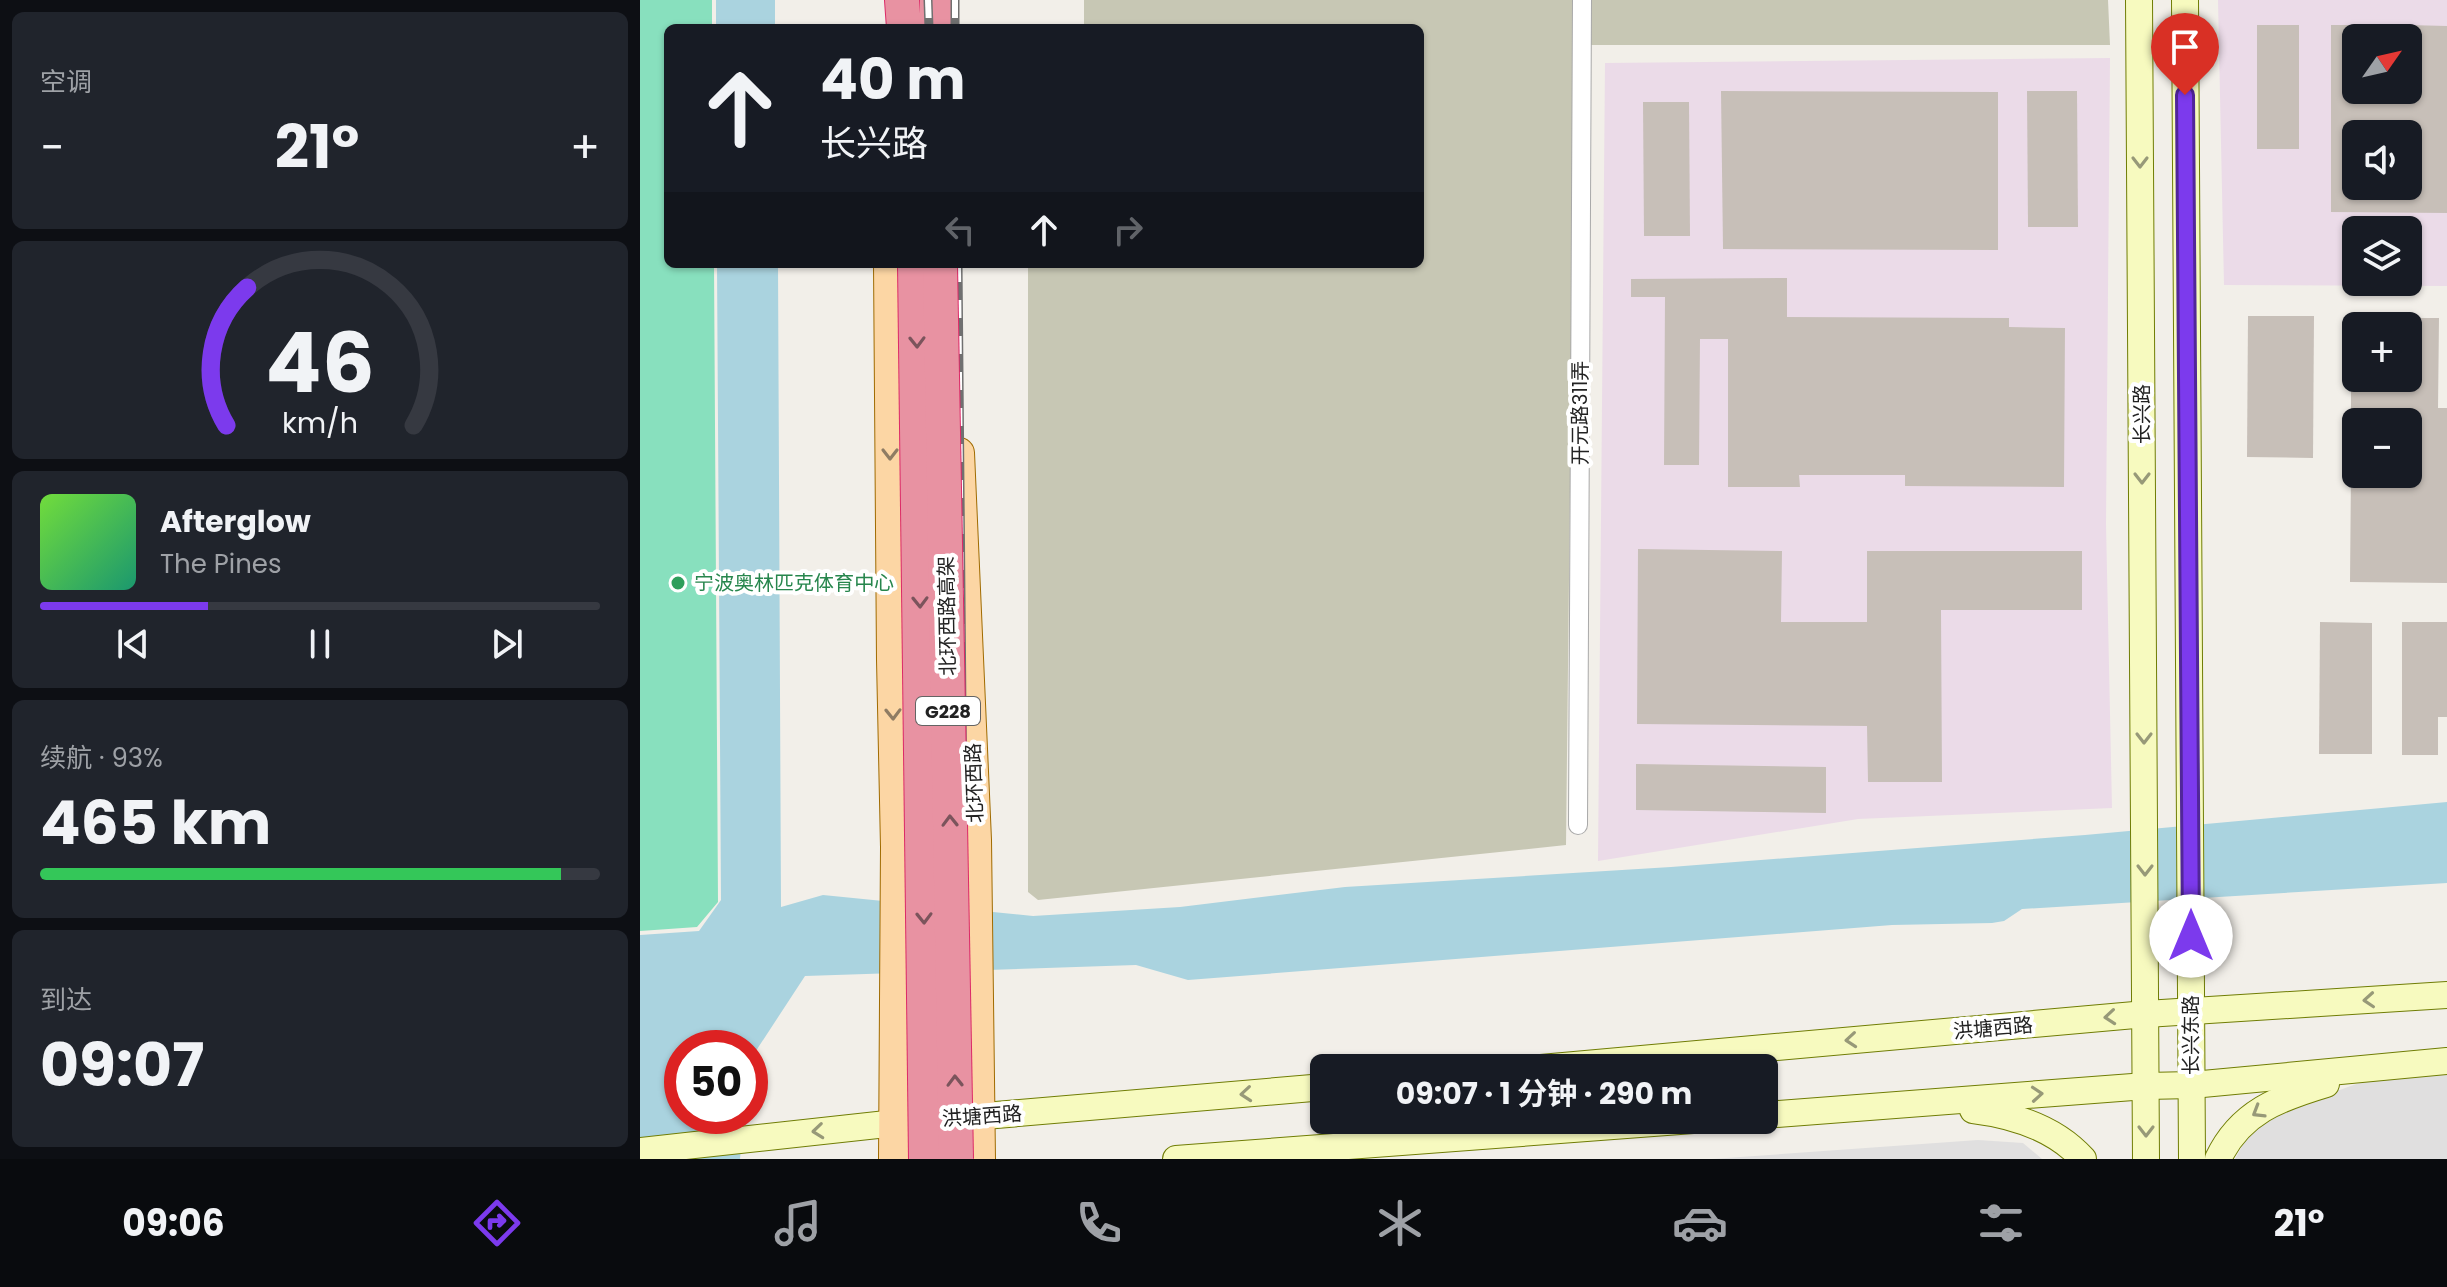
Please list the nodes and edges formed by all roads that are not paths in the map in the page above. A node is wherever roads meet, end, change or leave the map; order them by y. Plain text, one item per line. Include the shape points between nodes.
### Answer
1 (887, 0) edge
2 (902, 0) edge
3 (937, 0) edge
4 (952, 0) edge
5 (1582, 0) edge
6 (2139, 0) edge
7 (2185, 0) edge
8 (887, 24) edge
9 (904, 24) edge
10 (937, 24) edge
11 (953, 24) edge
12 (889, 268) edge
13 (915, 268) edge
14 (940, 268) edge
15 (956, 268) edge
16 (1578, 825) dead end
17 (2447, 995) edge
18 (2191, 1012) junction
19 (2146, 1014) junction
20 (1698, 1054) edge
21 (2447, 1061) edge
22 (2383, 1067) junction
23 (2192, 1085) junction
24 (2146, 1086) junction
25 (1310, 1088) edge
26 (1910, 1104) junction
27 (1778, 1114) edge
28 (980, 1117) junction
29 (896, 1122) junction
30 (1507, 1134) edge
31 (640, 1151) edge
32 (894, 1159) edge
33 (926, 1159) edge
34 (956, 1159) edge
35 (980, 1159) edge
36 (1176, 1159) edge
37 (2083, 1159) edge
38 (2146, 1159) edge
39 (2192, 1159) edge
40 (2218, 1159) edge

1 - 8 main road
2 - 9 highway
3 - 10 highway
4 - 11 main road
5 - 16 street, 开元路311弄
6 -> 19 main road, 长兴路
7 - 18 main road, 长兴东路
12 -> 29 main road
13 -> 33 highway, 北环西路高架 / G228, bridge
34 -> 14 highway, 北环西路高架 / G228, bridge
15 - 28 main road, 北环西路
17 -> 18 main road, 洪塘西路
18 - 19 main road, 洪塘西路
18 - 23 main road, 长兴东路
19 -> 20 main road, 洪塘西路
19 - 24 main road
21 - 22 main road
22 - 23 main road
22 -> 40 main road via 2297,1092 2251,1114
23 - 24 main road
23 - 39 main road, 长兴东路
26 -> 24 main road
24 -> 38 main road
25 -> 28 main road, 洪塘西路
26 - 27 main road
26 - 37 main road via 2006,1114 2038,1126
28 - 29 main road, 洪塘西路
28 - 35 main road, 北环西路
29 -> 31 main road, 洪塘西路
29 - 32 main road
30 - 36 main road

